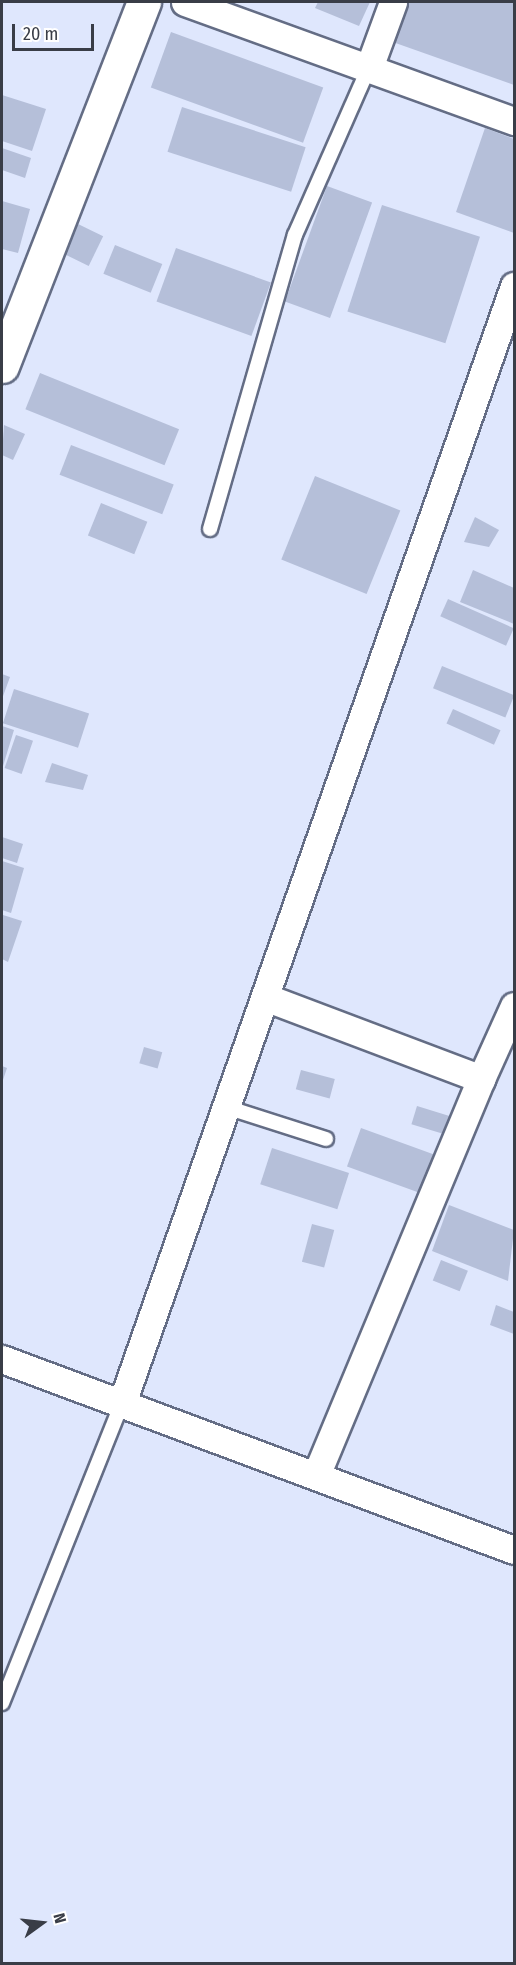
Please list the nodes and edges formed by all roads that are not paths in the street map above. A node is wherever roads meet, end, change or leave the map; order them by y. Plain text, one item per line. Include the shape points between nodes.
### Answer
1 (144, 2) edge
2 (185, 2) edge
3 (393, 2) edge
4 (370, 65) junction
5 (514, 121) edge
6 (514, 286) edge
7 (2, 366) edge
8 (210, 528) dead end
9 (267, 998) junction
10 (514, 1006) edge
11 (482, 1079) junction
12 (226, 1107) junction
13 (326, 1139) dead end
14 (2, 1359) edge
15 (122, 1403) junction
16 (316, 1475) junction
17 (514, 1550) edge
18 (2, 1703) edge

1 - 7 street
2 - 4 street
3 - 4 street
4 - 5 street
4 - 8 lane via 295,234
6 - 9 street
9 - 11 street
9 - 12 street
10 - 11 street
11 - 16 street
12 - 13 lane
12 - 15 street
14 - 15 street
15 - 16 street
15 - 18 lane
16 - 17 street

